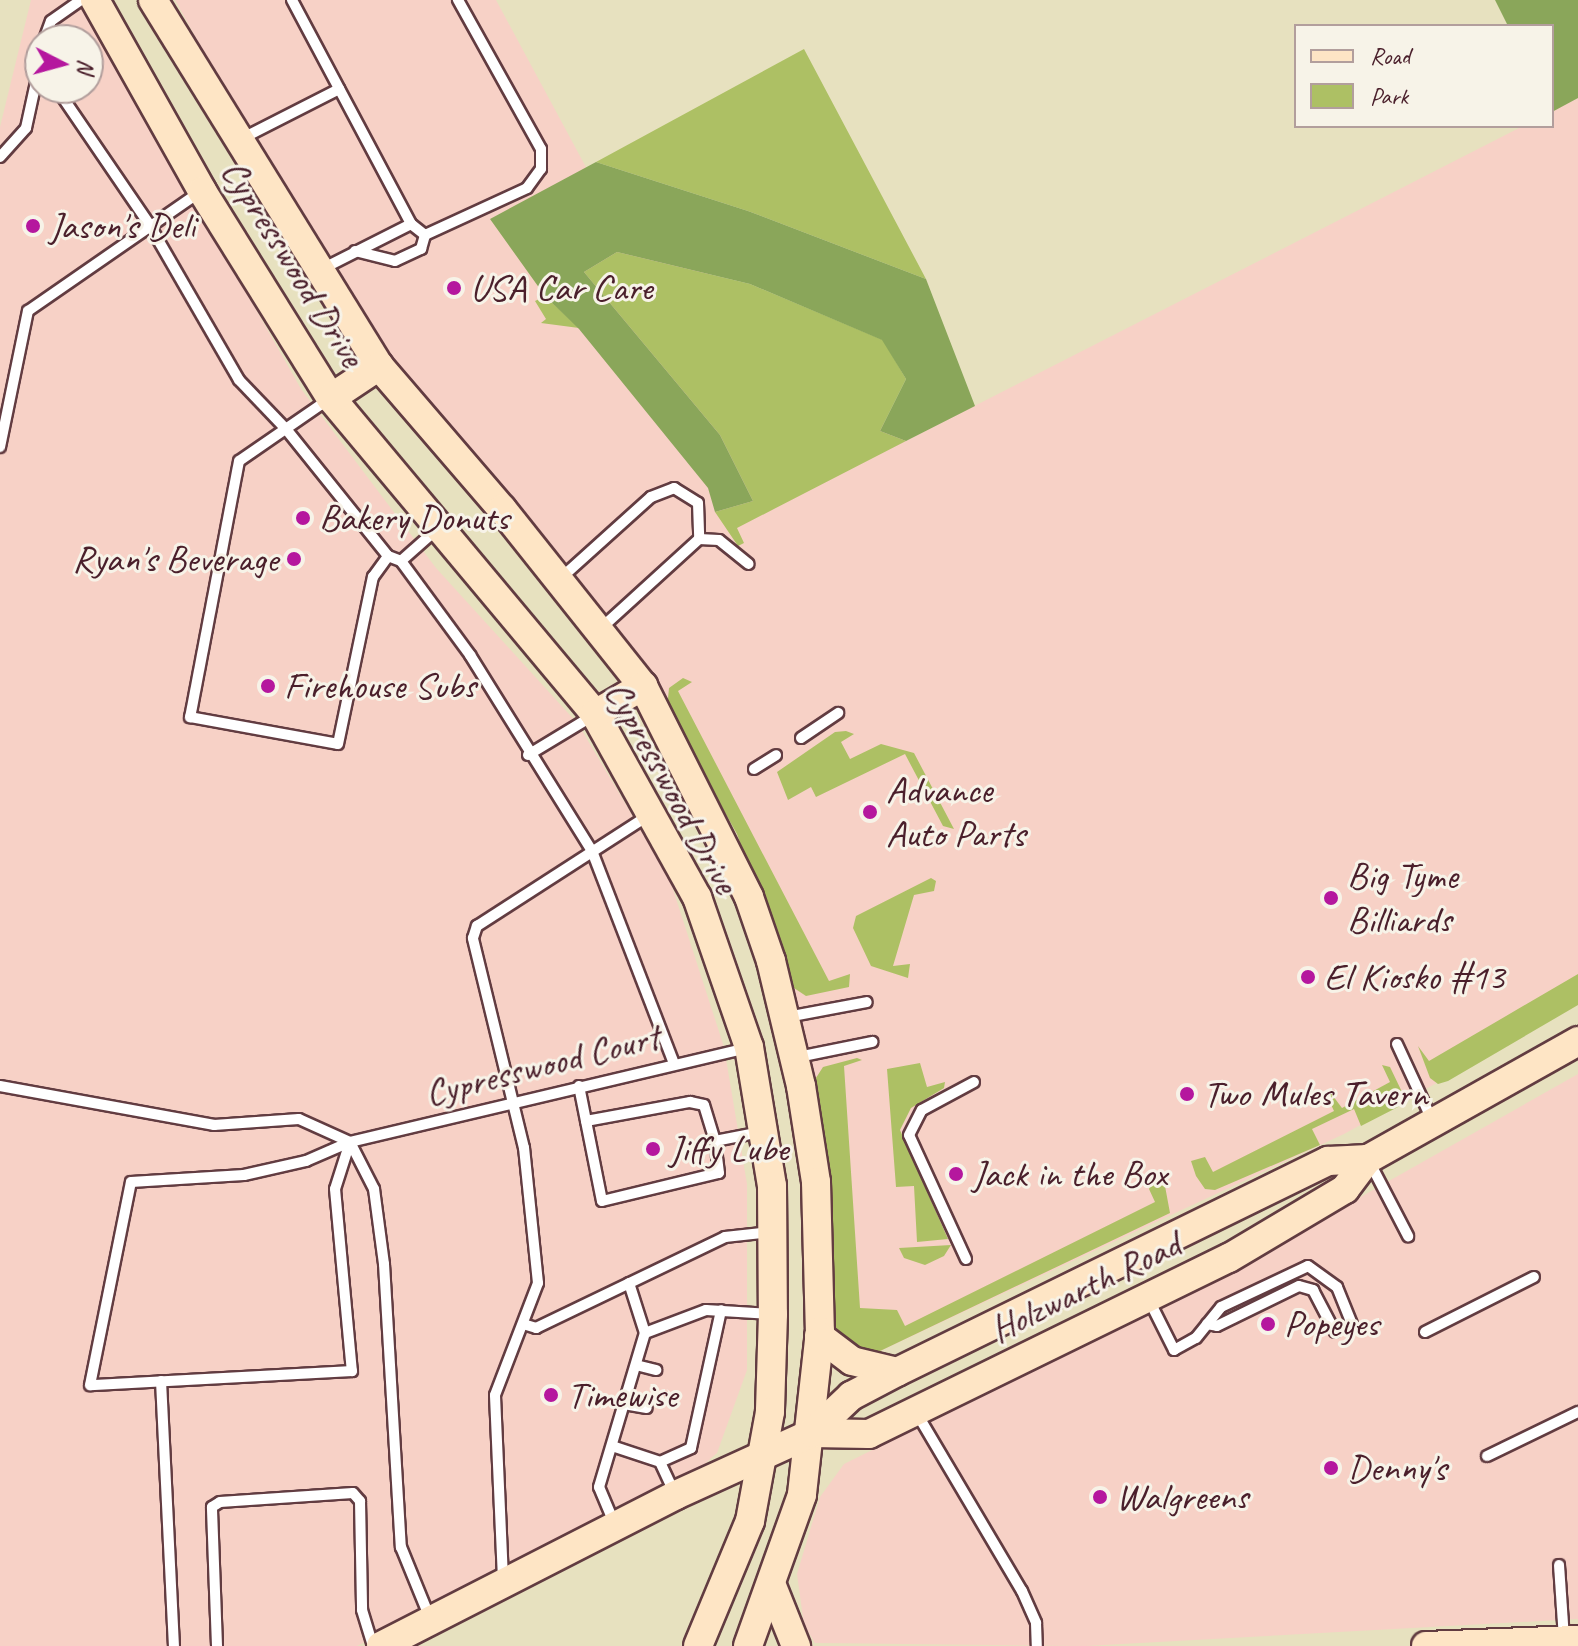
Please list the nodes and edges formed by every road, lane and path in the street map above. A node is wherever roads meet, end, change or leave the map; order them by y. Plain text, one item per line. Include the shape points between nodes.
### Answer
1 (81, 0) edge
2 (95, 0) edge
3 (153, 0) edge
4 (292, 0) edge
5 (458, 0) edge
6 (50, 24) edge
7 (339, 89) junction
8 (35, 104) edge
9 (67, 104) edge
10 (237, 141) junction
11 (0, 157) edge
12 (202, 191) junction
13 (149, 224) junction
14 (411, 224) junction
15 (425, 235) junction
16 (355, 251) junction
17 (318, 271) junction
18 (379, 366) junction
19 (331, 398) junction
20 (286, 429) junction
21 (0, 447) edge
22 (437, 528) junction
23 (699, 539) junction
24 (388, 556) junction
25 (401, 561) junction
26 (749, 564) dead end
27 (559, 580) junction
28 (598, 630) junction
29 (643, 686) junction
30 (838, 713) dead end
31 (595, 714) junction
32 (801, 738) dead end
33 (528, 755) junction
34 (776, 755) dead end
35 (754, 769) dead end
36 (651, 814) junction
37 (592, 851) junction
38 (867, 1002) dead end
39 (787, 1017) junction
40 (1578, 1041) edge
41 (872, 1042) dead end
42 (1397, 1044) dead end
43 (749, 1047) junction
44 (796, 1058) junction
45 (674, 1063) junction
46 (974, 1082) dead end
47 (0, 1086) edge
48 (579, 1086) junction
49 (513, 1103) junction
50 (586, 1121) junction
51 (1433, 1122) junction
52 (763, 1131) junction
53 (715, 1141) junction
54 (350, 1142) junction
55 (1368, 1159) junction
56 (772, 1232) junction
57 (1408, 1236) dead end
58 (966, 1259) dead end
59 (1534, 1277) dead end
60 (629, 1283) junction
61 (1148, 1298) junction
62 (721, 1310) junction
63 (773, 1314) junction
64 (523, 1324) junction
65 (1207, 1324) junction
66 (1352, 1324) dead end
67 (1335, 1332) dead end
68 (1425, 1332) dead end
69 (645, 1333) junction
70 (819, 1336) junction
71 (636, 1365) junction
72 (656, 1370) dead end
73 (897, 1372) junction
74 (161, 1381) junction
75 (624, 1404) junction
76 (647, 1408) dead end
77 (916, 1411) junction
78 (1578, 1412) edge
79 (812, 1433) junction
80 (612, 1446) junction
81 (763, 1454) junction
82 (1487, 1456) dead end
83 (660, 1462) junction
84 (676, 1495) junction
85 (616, 1525) junction
86 (1559, 1565) dead end
87 (503, 1581) junction
88 (772, 1586) junction
89 (431, 1619) junction
90 (1571, 1641) edge
91 (174, 1646) edge
92 (217, 1646) edge
93 (373, 1646) edge
94 (381, 1646) edge
95 (698, 1646) edge
96 (748, 1646) edge
97 (796, 1646) edge
98 (1037, 1646) edge
99 (1426, 1646) edge

1 - 6 lane
2 - 12 main road, Cypresswood Drive
3 - 10 main road, Cypresswood Drive
4 - 7 lane
5 - 15 lane via 541,149 541,169 527,188
7 - 10 lane
7 - 14 lane
8 - 11 lane via 26,128
9 - 13 lane
10 - 17 main road, Cypresswood Drive
12 - 13 lane
12 - 19 main road, Cypresswood Drive
13 - 20 lane via 239,380
13 - 21 lane via 25,315
14 - 15 lane
14 - 16 lane
15 - 16 lane via 421,249 395,261
16 - 17 lane
17 - 18 main road, Cypresswood Drive
18 - 19 main road
18 - 27 main road, Cypresswood Drive
19 - 20 lane
19 - 22 main road, Cypresswood Drive
20 - 24 lane
20 - 24 lane via 239,461 190,717 338,744 373,577
22 - 25 lane
22 - 31 main road, Cypresswood Drive
23 - 26 lane via 719,540
23 - 27 lane via 698,503 674,488 651,497
23 - 28 lane
24 - 25 lane
25 - 33 lane via 470,655
27 - 28 main road, Cypresswood Drive
28 - 29 main road, Cypresswood Drive
29 - 31 main road
29 - 39 main road, Cypresswood Drive via 733,858
30 - 32 lane
31 - 33 lane
31 - 36 main road, Cypresswood Drive
33 - 37 lane
34 - 35 lane
36 - 37 lane
36 - 43 main road, Cypresswood Drive via 697,897
37 - 45 lane
37 - 49 lane via 477,926 473,938
38 - 39 lane
39 - 44 main road, Cypresswood Drive
40 - 51 main road, Holzwarth Road
41 - 44 lane
42 - 51 lane
43 - 45 lane, Cypresswood Court
43 - 52 main road, Cypresswood Drive
44 - 70 main road, Cypresswood Drive via 816,1182
45 - 48 lane, Cypresswood Court
46 - 58 lane via 922,1110 909,1135
47 - 54 lane via 214,1125 299,1119
48 - 49 lane, Cypresswood Court
48 - 50 lane
49 - 54 lane, Cypresswood Court
49 - 64 lane via 524,1148 538,1283
50 - 53 lane via 690,1102 704,1105
50 - 53 lane via 602,1201 719,1173
51 - 55 main road, Holzwarth Road
52 - 53 lane
52 - 56 main road, Cypresswood Drive
54 - 74 lane via 335,1189 352,1371
54 - 74 lane, Cypresswood Court via 306,1161 244,1175 131,1182 90,1385
54 - 89 lane via 374,1189 384,1264 401,1547
55 - 57 lane
55 - 61 main road, Holzwarth Road via 1345,1189 1229,1258
55 - 73 main road, Holzwarth Road via 1328,1161
56 - 60 lane via 725,1237
56 - 63 main road, Cypresswood Drive
59 - 68 lane
60 - 64 lane via 536,1328
60 - 69 lane
61 - 65 lane via 1174,1350 1196,1338
61 - 77 main road, Holzwarth Road
62 - 63 lane
62 - 69 lane via 706,1310
62 - 83 lane via 691,1448
63 - 81 main road, Cypresswood Drive
64 - 87 lane via 495,1395
65 - 66 lane via 1221,1307 1308,1266 1337,1287
65 - 67 lane via 1217,1326 1299,1286 1313,1290
69 - 71 lane
70 - 73 main road via 852,1361
70 - 79 main road, Cypresswood Drive
71 - 72 lane
71 - 75 lane
73 - 79 main road, Holzwarth Road via 851,1396
74 - 91 lane
75 - 76 lane
75 - 80 lane
77 - 79 main road, Holzwarth Road via 869,1434
77 - 98 lane via 1022,1591 1036,1623
78 - 82 lane
79 - 81 main road, Holzwarth Road
79 - 88 main road, Cypresswood Drive via 802,1495
80 - 83 lane
80 - 85 lane via 599,1487
81 - 84 main road, Holzwarth Road
81 - 95 main road, Cypresswood Drive via 750,1521
83 - 84 lane
84 - 85 main road, Holzwarth Road
85 - 87 main road, Holzwarth Road
86 - 90 lane
87 - 89 main road, Holzwarth Road
88 - 96 main road, Cypresswood Drive
88 - 97 main road
89 - 94 main road, Holzwarth Road
90 - 99 main road
92 - 93 lane via 212,1507 220,1502 353,1493 360,1501 362,1610

